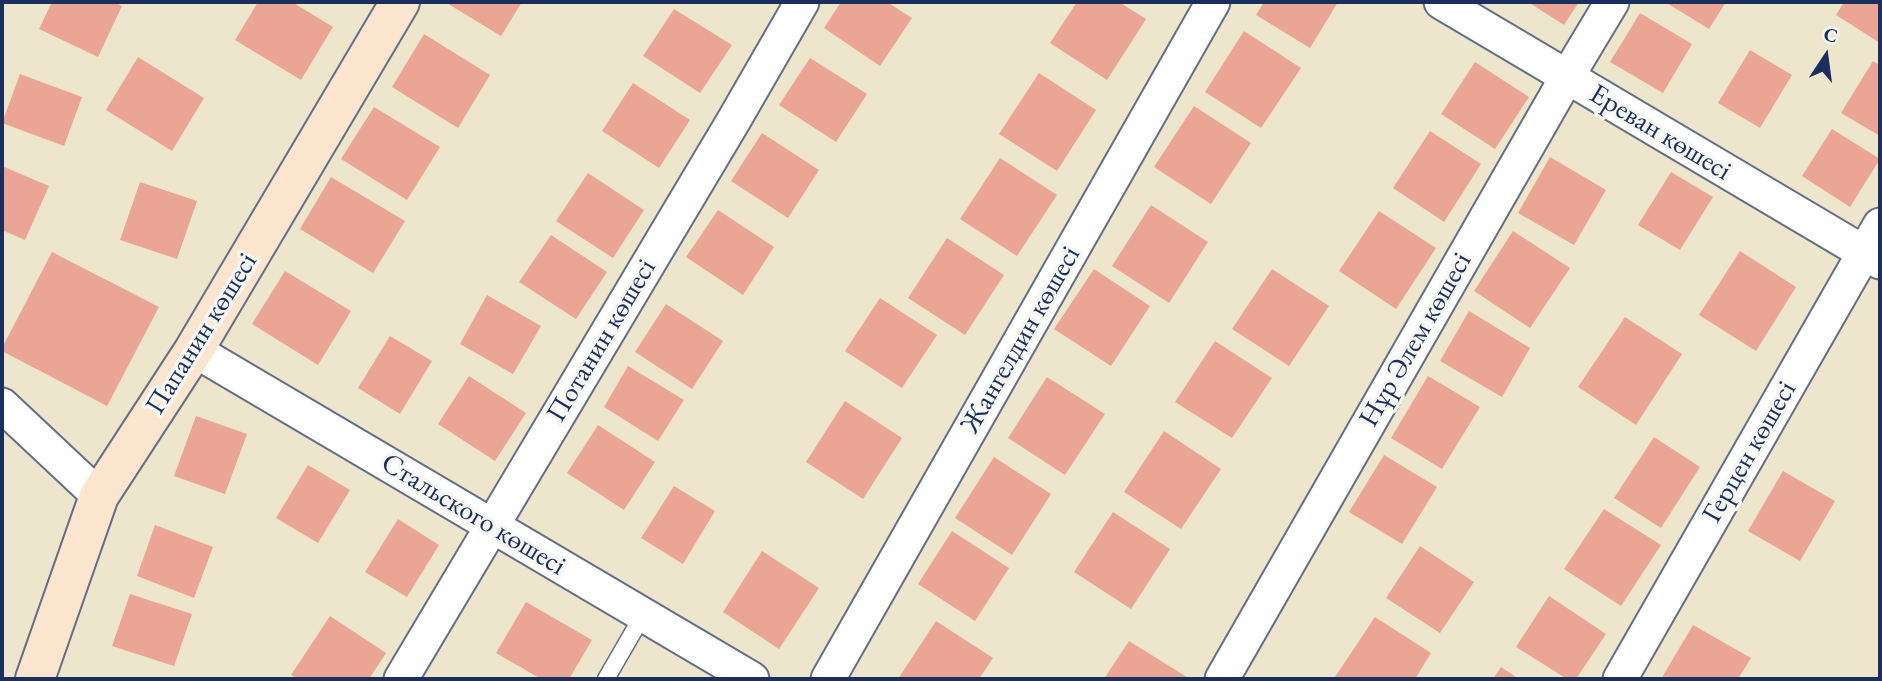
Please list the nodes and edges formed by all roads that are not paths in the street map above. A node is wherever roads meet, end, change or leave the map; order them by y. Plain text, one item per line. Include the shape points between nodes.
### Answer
1 (400, 2) edge
2 (802, 2) edge
3 (1213, 2) edge
4 (1441, 2) edge
5 (1612, 2) edge
6 (1567, 77) junction
7 (1875, 247) edge
8 (194, 350) junction
9 (2, 405) edge
10 (99, 496) junction
11 (491, 526) junction
12 (643, 615) junction
13 (35, 679) edge
14 (401, 679) edge
15 (606, 679) edge
16 (752, 679) edge
17 (828, 679) edge
18 (1222, 679) edge
19 (1620, 679) edge

1 - 8 main road, Папанин көшесі
2 - 11 street, Потанин көшесі
3 - 17 street, Жангелдин көшесі
4 - 6 street, Ереван көшесі
5 - 6 street, Нұр Әлем көшесі
6 - 7 street, Ереван көшесі
6 - 18 street, Нұр Әлем көшесі
7 - 19 street, Герцен көшесі
8 - 10 main road, Папанин көшесі
8 - 11 street, Стальского көшесі
9 - 10 street
10 - 13 main road, Папанин көшесі
11 - 12 street, Стальского көшесі
11 - 14 street, Потанин көшесі
12 - 15 lane
12 - 16 street, Стальского көшесі

